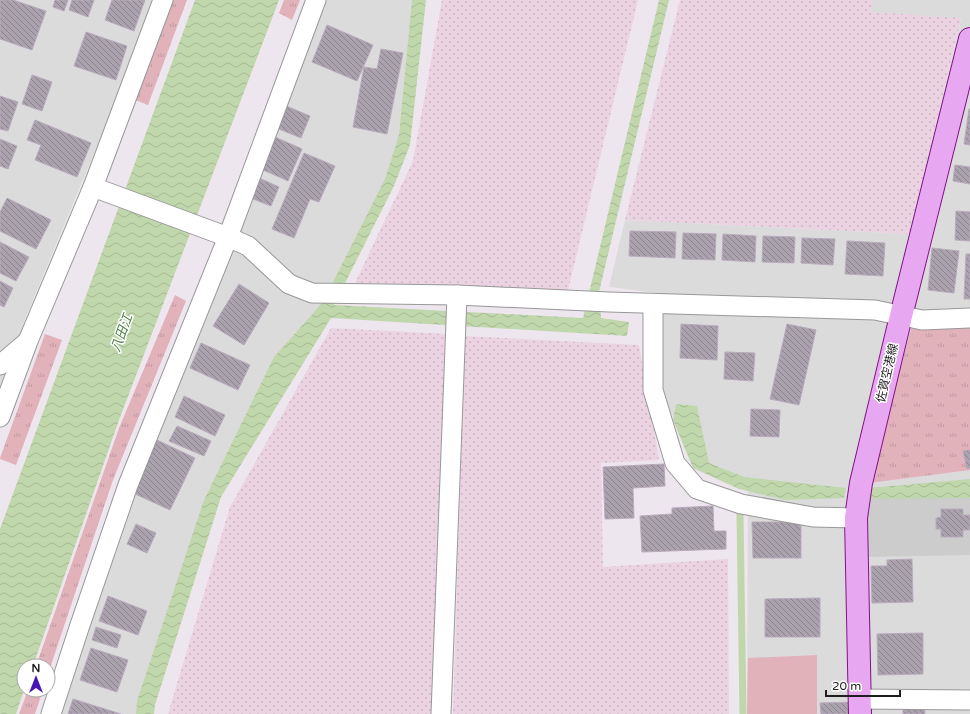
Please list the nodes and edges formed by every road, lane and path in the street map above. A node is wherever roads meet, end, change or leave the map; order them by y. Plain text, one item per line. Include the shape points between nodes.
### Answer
1 (163, 0) edge
2 (316, 0) edge
3 (970, 39) edge
4 (93, 187) junction
5 (228, 237) junction
6 (457, 295) junction
7 (653, 304) junction
8 (901, 316) junction
9 (970, 318) edge
10 (28, 341) junction
11 (0, 365) edge
12 (0, 417) edge
13 (856, 518) junction
14 (970, 700) edge
15 (859, 706) edge
16 (51, 714) edge
17 (441, 714) edge

1 - 4 street
2 - 5 street
3 - 8 main road, 佐賀空港線
4 - 5 street
4 - 10 street
5 - 6 street via 248,246 289,284 312,293
5 - 16 street via 128,486
6 - 7 street
6 - 17 street
7 - 8 street via 875,310
7 - 13 street via 653,390 675,462 697,489 741,504 813,517
8 - 9 street via 922,320
8 - 13 main road, 佐賀空港線 via 861,483
10 - 11 street
10 - 12 street
13 - 15 main road, 佐賀空港線
14 - 15 street

